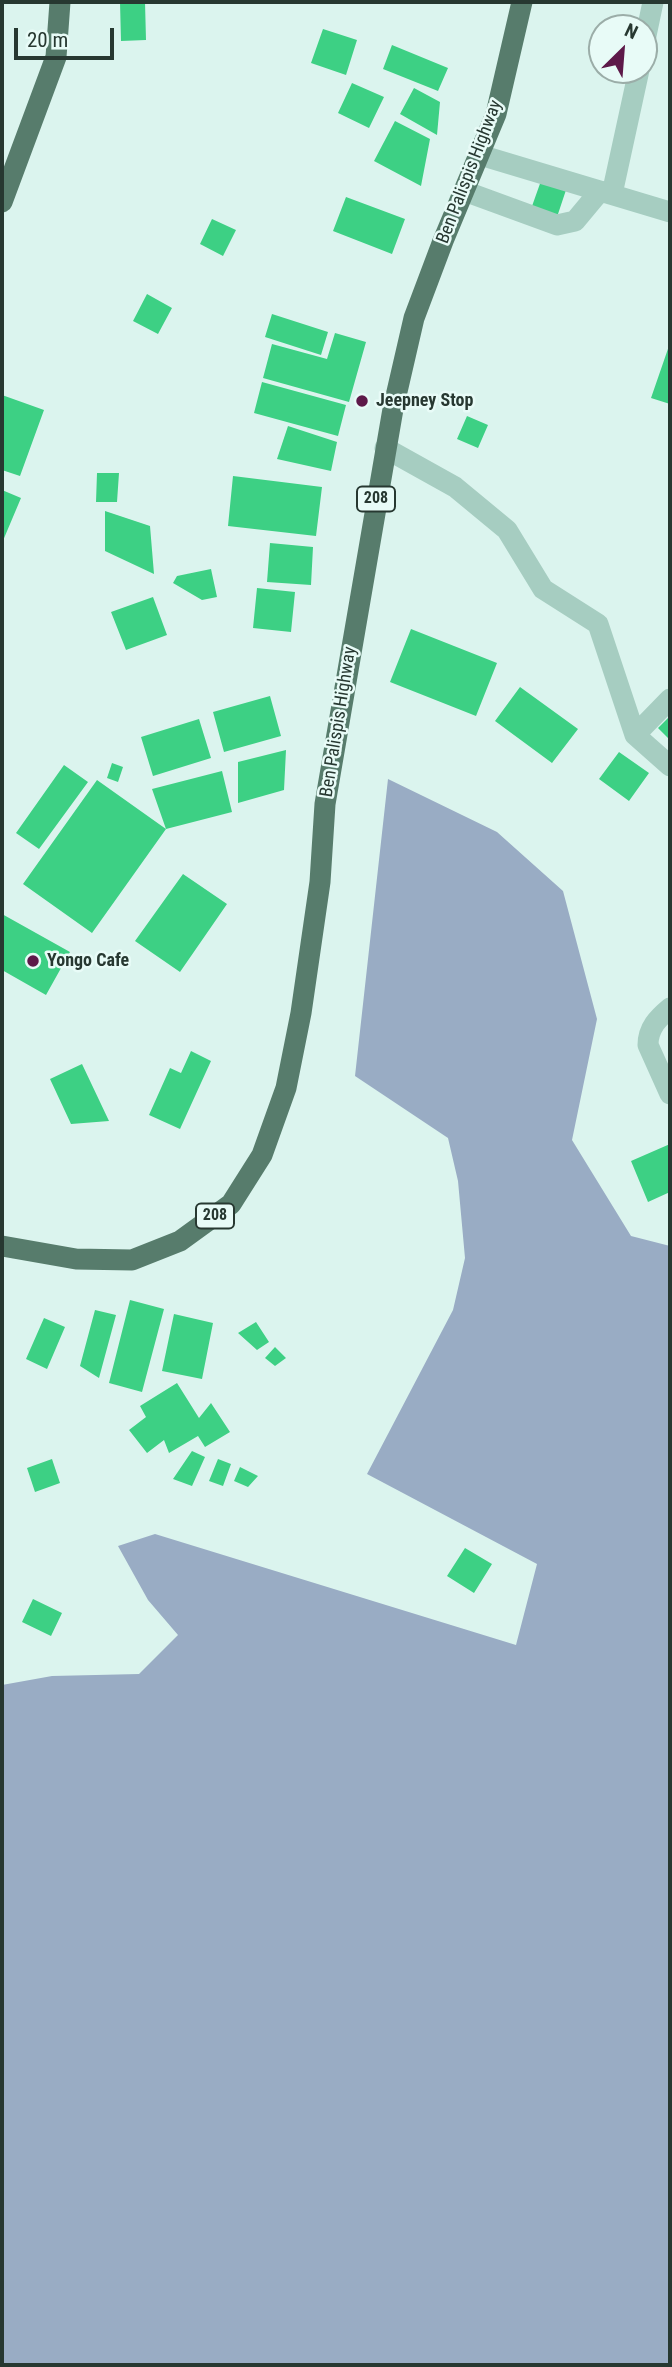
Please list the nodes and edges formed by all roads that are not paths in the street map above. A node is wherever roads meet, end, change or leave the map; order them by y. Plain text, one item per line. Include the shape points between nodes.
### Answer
1 (60, 2) edge
2 (522, 2) edge
3 (635, 84) edge
4 (480, 155) junction
5 (464, 191) junction
6 (606, 193) junction
7 (2, 202) edge
8 (670, 212) edge
9 (385, 448) junction
10 (670, 699) edge
11 (635, 735) junction
12 (670, 766) edge
13 (670, 1008) edge
14 (670, 1094) edge
15 (2, 1246) edge

1 - 7 main road via 56,57
2 - 4 main road, Ben Palispis Highway / 208 via 496,114
3 - 6 street
4 - 5 main road, Ben Palispis Highway / 208
4 - 6 street
5 - 6 street via 556,225 575,221
5 - 9 main road, Ben Palispis Highway / 208 via 414,318
6 - 8 street
9 - 11 street via 456,486 507,530 543,589 598,624
9 - 15 main road, Ben Palispis Highway / 208 via 325,804 320,882 301,1013 286,1088 262,1155 232,1204 180,1241 132,1260 76,1259
10 - 11 street
11 - 12 street
13 - 14 street via 650,1030 648,1045

